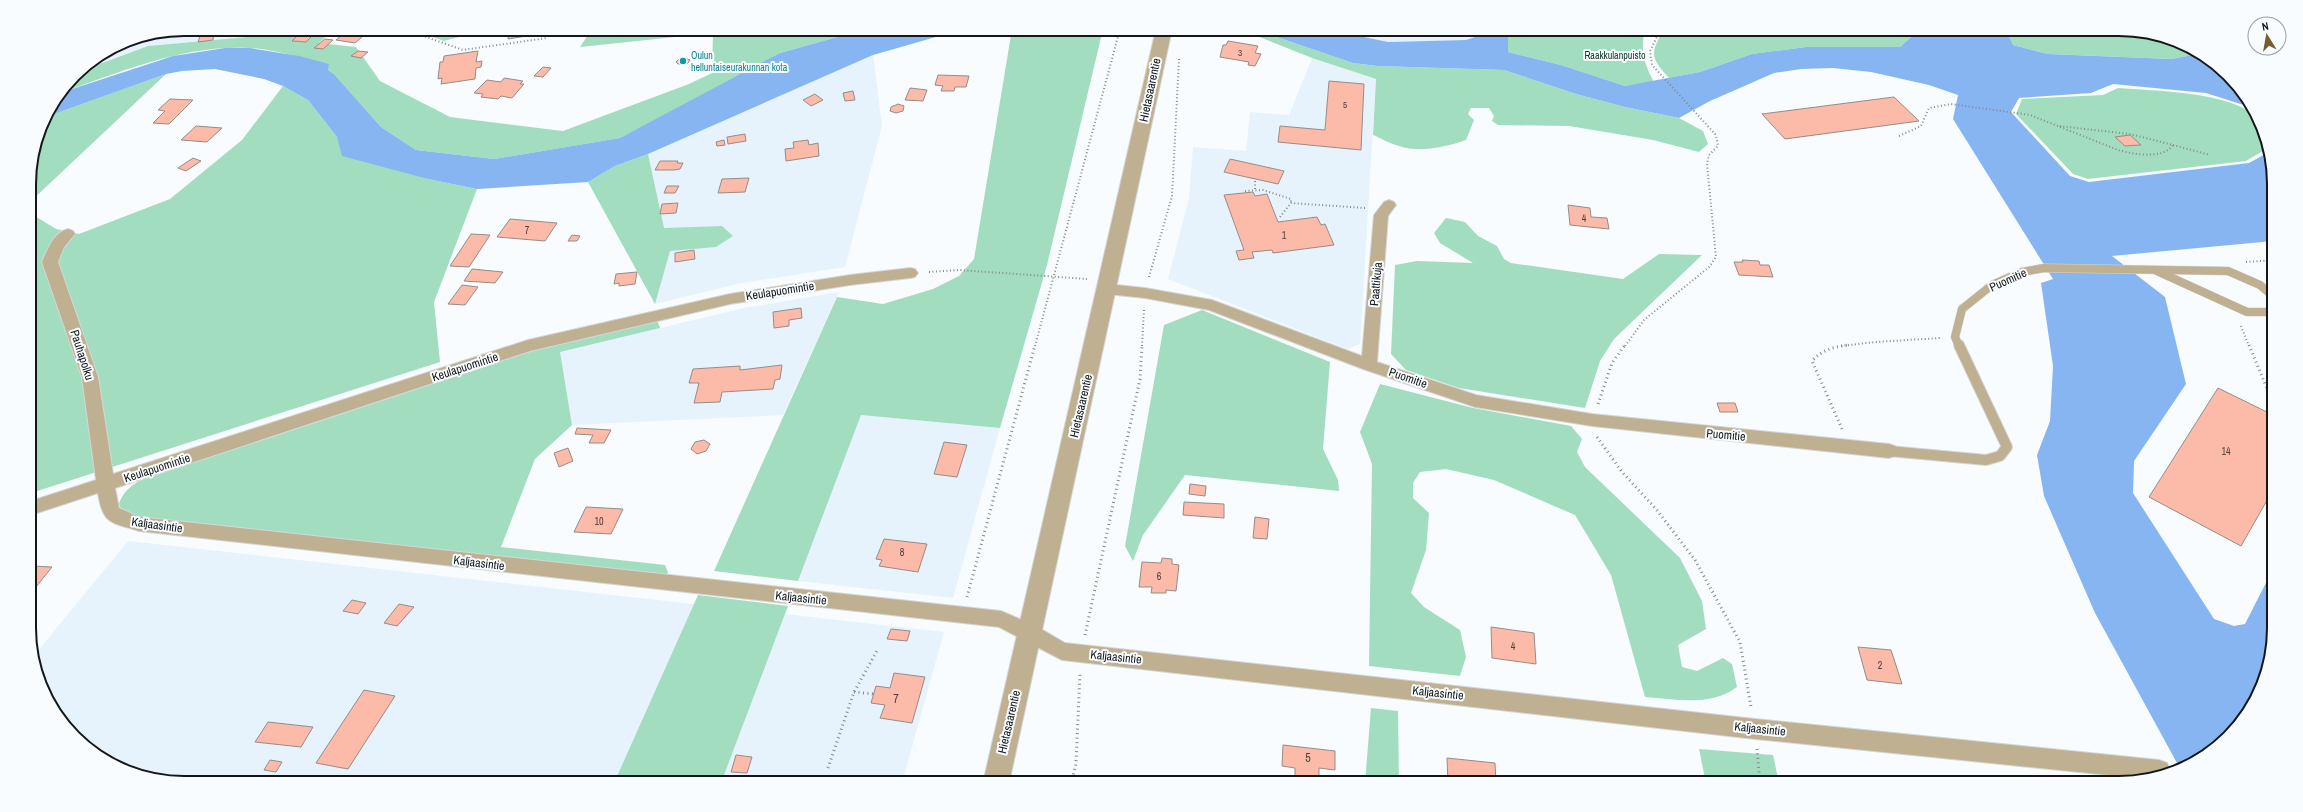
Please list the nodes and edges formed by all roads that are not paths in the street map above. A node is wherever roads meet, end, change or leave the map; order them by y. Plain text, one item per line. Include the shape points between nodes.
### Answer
1 (1162, 36) edge
2 (1387, 207) road end
3 (68, 234) dead end
4 (2152, 269) junction
5 (910, 273) road end
6 (1108, 285) junction
7 (2267, 291) edge
8 (2267, 312) edge
9 (1369, 365) junction
10 (1889, 451) joint
11 (106, 484) junction
12 (36, 506) edge
13 (1029, 632) junction
14 (2159, 770) dead end
15 (998, 776) edge

1 - 6 street, Hietasaarentie
2 - 9 street, Paattikuja via 1381,215
3 - 11 street, Pauhapolku via 57,245 50,262 90,377
4 - 7 lane, Puomitie via 2228,271 2260,285
4 - 8 lane, Puomitie via 2247,312
4 - 10 lane, Puomitie via 2044,268 2022,272 1992,285 1962,309 1955,337 2007,447 2000,456 1986,460
5 - 11 street, Keulapuomintie via 730,299 528,346
6 - 9 street, Puomitie via 1212,305
6 - 13 street, Hietasaarentie
9 - 10 street, Puomitie via 1475,401 1592,420
11 - 12 street, Keulapuomintie
11 - 13 street, Kaljaasintie via 110,510 116,516 139,524 1001,619
13 - 14 street, Kaljaasintie via 1062,651 1755,729
13 - 15 street, Hietasaarentie

